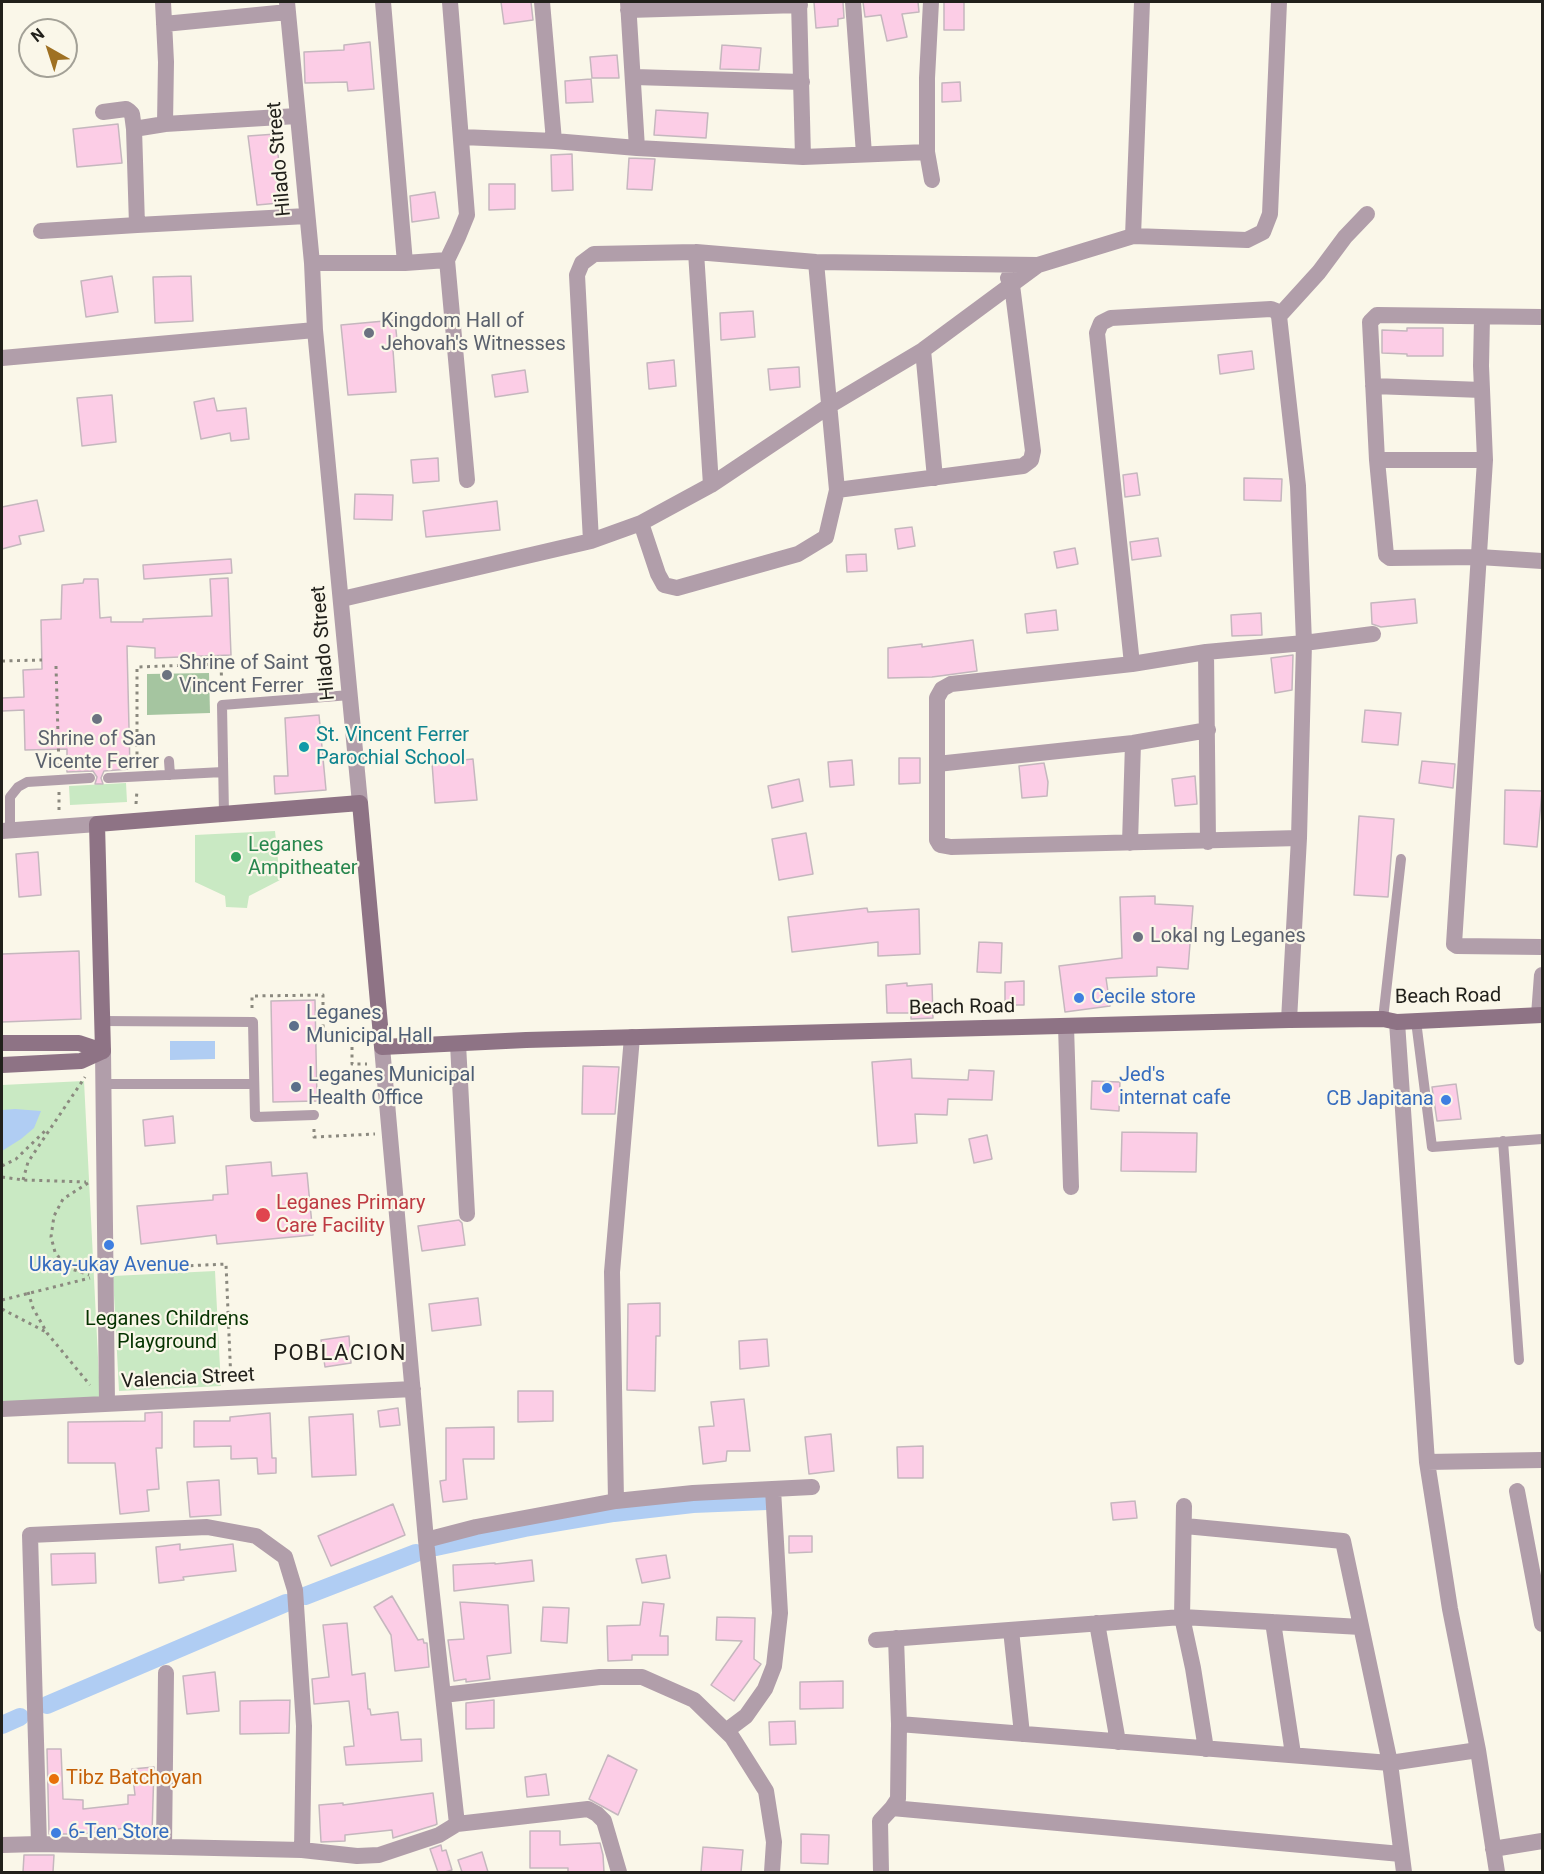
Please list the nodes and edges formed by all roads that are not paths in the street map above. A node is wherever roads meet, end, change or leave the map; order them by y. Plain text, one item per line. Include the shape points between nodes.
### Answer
1 (163, 2) edge
2 (383, 2) edge
3 (450, 2) edge
4 (542, 2) edge
5 (853, 2) edge
6 (931, 2) edge
7 (1142, 2) edge
8 (1279, 2) edge
9 (800, 3) edge
10 (628, 6) edge
11 (288, 7) edge
12 (164, 24) junction
13 (634, 77) junction
14 (802, 82) junction
15 (103, 112) dead end
16 (297, 116) junction
17 (165, 124) junction
18 (134, 129) junction
19 (462, 137) junction
20 (554, 141) junction
21 (638, 148) junction
22 (927, 152) junction
23 (864, 154) junction
24 (803, 157) junction
25 (932, 180) dead end
26 (1367, 214) dead end
27 (307, 216) junction
28 (137, 225) junction
29 (41, 231) dead end
30 (1133, 236) junction
31 (696, 252) junction
32 (447, 260) junction
33 (816, 262) junction
34 (312, 263) junction
35 (405, 263) junction
36 (998, 264) junction
37 (1038, 265) junction
38 (1012, 285) junction
39 (1279, 316) junction
40 (1482, 317) junction
41 (1542, 317) edge
42 (315, 330) junction
43 (923, 350) junction
44 (2, 358) edge
45 (1373, 386) junction
46 (1482, 390) junction
47 (829, 406) junction
48 (1377, 459) junction
49 (1485, 460) junction
50 (935, 478) junction
51 (467, 480) dead end
52 (711, 485) junction
53 (837, 490) junction
54 (640, 523) junction
55 (591, 541) junction
56 (1479, 557) junction
57 (1542, 561) edge
58 (342, 599) junction
59 (1373, 634) dead end
60 (1304, 643) junction
61 (1206, 652) junction
62 (1132, 664) junction
63 (350, 695) junction
64 (1208, 730) junction
65 (1133, 743) junction
66 (169, 761) dead end
67 (937, 764) junction
68 (223, 772) junction
69 (170, 775) junction
70 (90, 778) dead end
71 (108, 778) dead end
72 (360, 803) junction
73 (224, 814) junction
74 (97, 824) junction
75 (6, 831) edge
76 (1299, 838) junction
77 (1208, 842) junction
78 (1131, 843) junction
79 (1401, 860) dead end
80 (1542, 947) edge
81 (1542, 975) edge
82 (1541, 1015) edge
83 (1289, 1020) junction
84 (1390, 1020) junction
85 (102, 1021) junction
86 (1416, 1021) junction
87 (1066, 1026) junction
88 (632, 1037) junction
89 (2, 1043) edge
90 (458, 1044) junction
91 (382, 1047) junction
92 (103, 1051) junction
93 (2, 1065) edge
94 (105, 1084) junction
95 (254, 1084) junction
96 (314, 1115) dead end
97 (1542, 1139) edge
98 (1503, 1141) junction
99 (1071, 1187) dead end
100 (467, 1214) dead end
101 (1519, 1360) dead end
102 (413, 1389) junction
103 (107, 1404) junction
104 (2, 1409) edge
105 (1542, 1460) edge
106 (1427, 1461) junction
107 (812, 1487) dead end
108 (774, 1489) junction
109 (1517, 1491) dead end
110 (616, 1501) junction
111 (1184, 1506) dead end
112 (1185, 1526) junction
113 (426, 1540) junction
114 (1537, 1570) edge
115 (1182, 1617) junction
116 (1273, 1622) junction
117 (1097, 1623) junction
118 (1542, 1624) edge
119 (1361, 1627) junction
120 (1011, 1630) junction
121 (896, 1638) junction
122 (876, 1640) dead end
123 (165, 1673) dead end
124 (443, 1695) junction
125 (899, 1724) junction
126 (726, 1731) junction
127 (1022, 1734) junction
128 (1118, 1742) junction
129 (1206, 1749) junction
130 (1478, 1750) junction
131 (1293, 1754) junction
132 (1390, 1763) junction
133 (892, 1808) junction
134 (457, 1824) junction
135 (1542, 1841) edge
136 (39, 1844) junction
137 (2, 1845) edge
138 (164, 1847) junction
139 (1493, 1849) junction
140 (302, 1850) junction
141 (1401, 1854) junction
142 (619, 1872) edge
143 (772, 1872) edge
144 (881, 1872) edge
145 (1404, 1872) edge
146 (1497, 1872) edge

1 - 12 street
2 - 35 street
3 - 19 street
4 - 20 street
5 - 23 street
6 - 22 street
7 - 30 street
8 - 30 street via 1270,214 1263,232 1247,240
9 - 10 street
9 - 14 street
10 - 13 street
11 - 12 street
11 - 16 street, Hilado Street
12 - 17 street
13 - 14 street
13 - 21 street
14 - 24 street
15 - 18 street via 126,109 132,114
16 - 17 street
16 - 27 street, Hilado Street
17 - 18 street
18 - 28 street
19 - 20 street
19 - 32 street via 467,215
20 - 21 street
21 - 24 street
22 - 23 street
22 - 25 street
23 - 24 street
26 - 39 street
27 - 28 street
27 - 34 street, Hilado Street
28 - 29 street
30 - 37 street
31 - 33 street
31 - 52 street
31 - 55 street via 594,254 582,263 577,275
32 - 35 street
32 - 51 street
33 - 36 street
33 - 47 street
34 - 35 street
34 - 42 street, Hilado Street
36 - 37 street
36 - 38 street
37 - 38 street
38 - 43 street
38 - 50 street via 1031,460 1023,466
39 - 60 street via 1298,486
39 - 62 street via 1271,309 1111,318 1101,323 1097,333
40 - 41 street
40 - 45 street via 1373,317
40 - 46 street
42 - 44 street
42 - 58 street, Hilado Street
43 - 47 street
43 - 50 street
45 - 46 street
45 - 48 street
46 - 49 street
47 - 52 street
47 - 53 street
48 - 49 street
48 - 56 street via 1387,557
49 - 56 street
50 - 53 street
52 - 54 street
53 - 54 street via 826,537 798,554 677,588 664,585
54 - 55 street
55 - 58 street
56 - 57 street
56 - 80 street via 1454,944
58 - 63 street, Hilado Street
59 - 60 street
60 - 61 street
60 - 76 street
61 - 62 street
61 - 64 street
62 - 67 street via 951,684 942,689 938,698
63 - 68 lane via 222,705
63 - 72 street, Hilado Street
64 - 65 street
64 - 77 street
65 - 67 street
65 - 78 street
66 - 69 lane
67 - 78 street via 940,845
68 - 69 lane
68 - 73 lane
69 - 71 lane
70 - 75 lane via 27,782 18,787 10,797
72 - 73 main road
72 - 91 main road, Hilado Street
73 - 74 main road
74 - 75 street
74 - 85 main road
76 - 77 street
76 - 83 street
77 - 78 street
79 - 84 lane
81 - 82 street
82 - 86 main road, Beach Road
83 - 84 main road, Beach Road
83 - 87 main road, Beach Road
84 - 86 main road, Beach Road
84 - 106 street
85 - 92 main road
85 - 95 lane via 253,1022
86 - 98 lane via 1432,1147
87 - 88 main road, Beach Road
87 - 99 street
88 - 90 main road, Beach Road
88 - 110 street via 612,1272
89 - 92 main road via 79,1043
90 - 91 main road, Beach Road
90 - 100 street
91 - 102 street, Hilado Street
92 - 93 main road via 81,1061
92 - 94 street
94 - 95 lane
94 - 103 street via 97,1182 106,1270
95 - 96 lane via 255,1117
97 - 98 lane
98 - 101 lane
102 - 103 street, Valencia Street
102 - 113 street, Hilado Street
103 - 104 street, Valencia Street
105 - 106 street
106 - 130 street via 1450,1609
107 - 108 street
108 - 110 street
108 - 126 street via 780,1613 774,1666 765,1689 746,1716
109 - 114 street
110 - 113 street
111 - 112 street
112 - 115 street
112 - 119 street via 1343,1541
113 - 124 street, Hilado Street
114 - 118 street
115 - 116 street
115 - 117 street
115 - 129 street
116 - 119 street
116 - 131 street
117 - 120 street
117 - 128 street
119 - 132 street
120 - 121 street
120 - 127 street
121 - 122 street
121 - 125 street
123 - 138 street
124 - 126 street via 600,1677 642,1677 694,1700
124 - 134 street, Hilado Street
125 - 127 street
125 - 133 street via 898,1799
126 - 143 street via 766,1791 774,1842
127 - 128 street
128 - 129 street
129 - 131 street
130 - 132 street
130 - 139 street
131 - 132 street
132 - 141 street
133 - 141 street
133 - 144 street via 880,1821
134 - 140 street via 439,1835 379,1855
134 - 142 street via 588,1809 604,1821
135 - 139 street
136 - 137 street
136 - 138 street
136 - 140 street via 30,1535 207,1527 256,1536 285,1557 295,1590 304,1726
138 - 140 street
139 - 146 street
141 - 145 street

